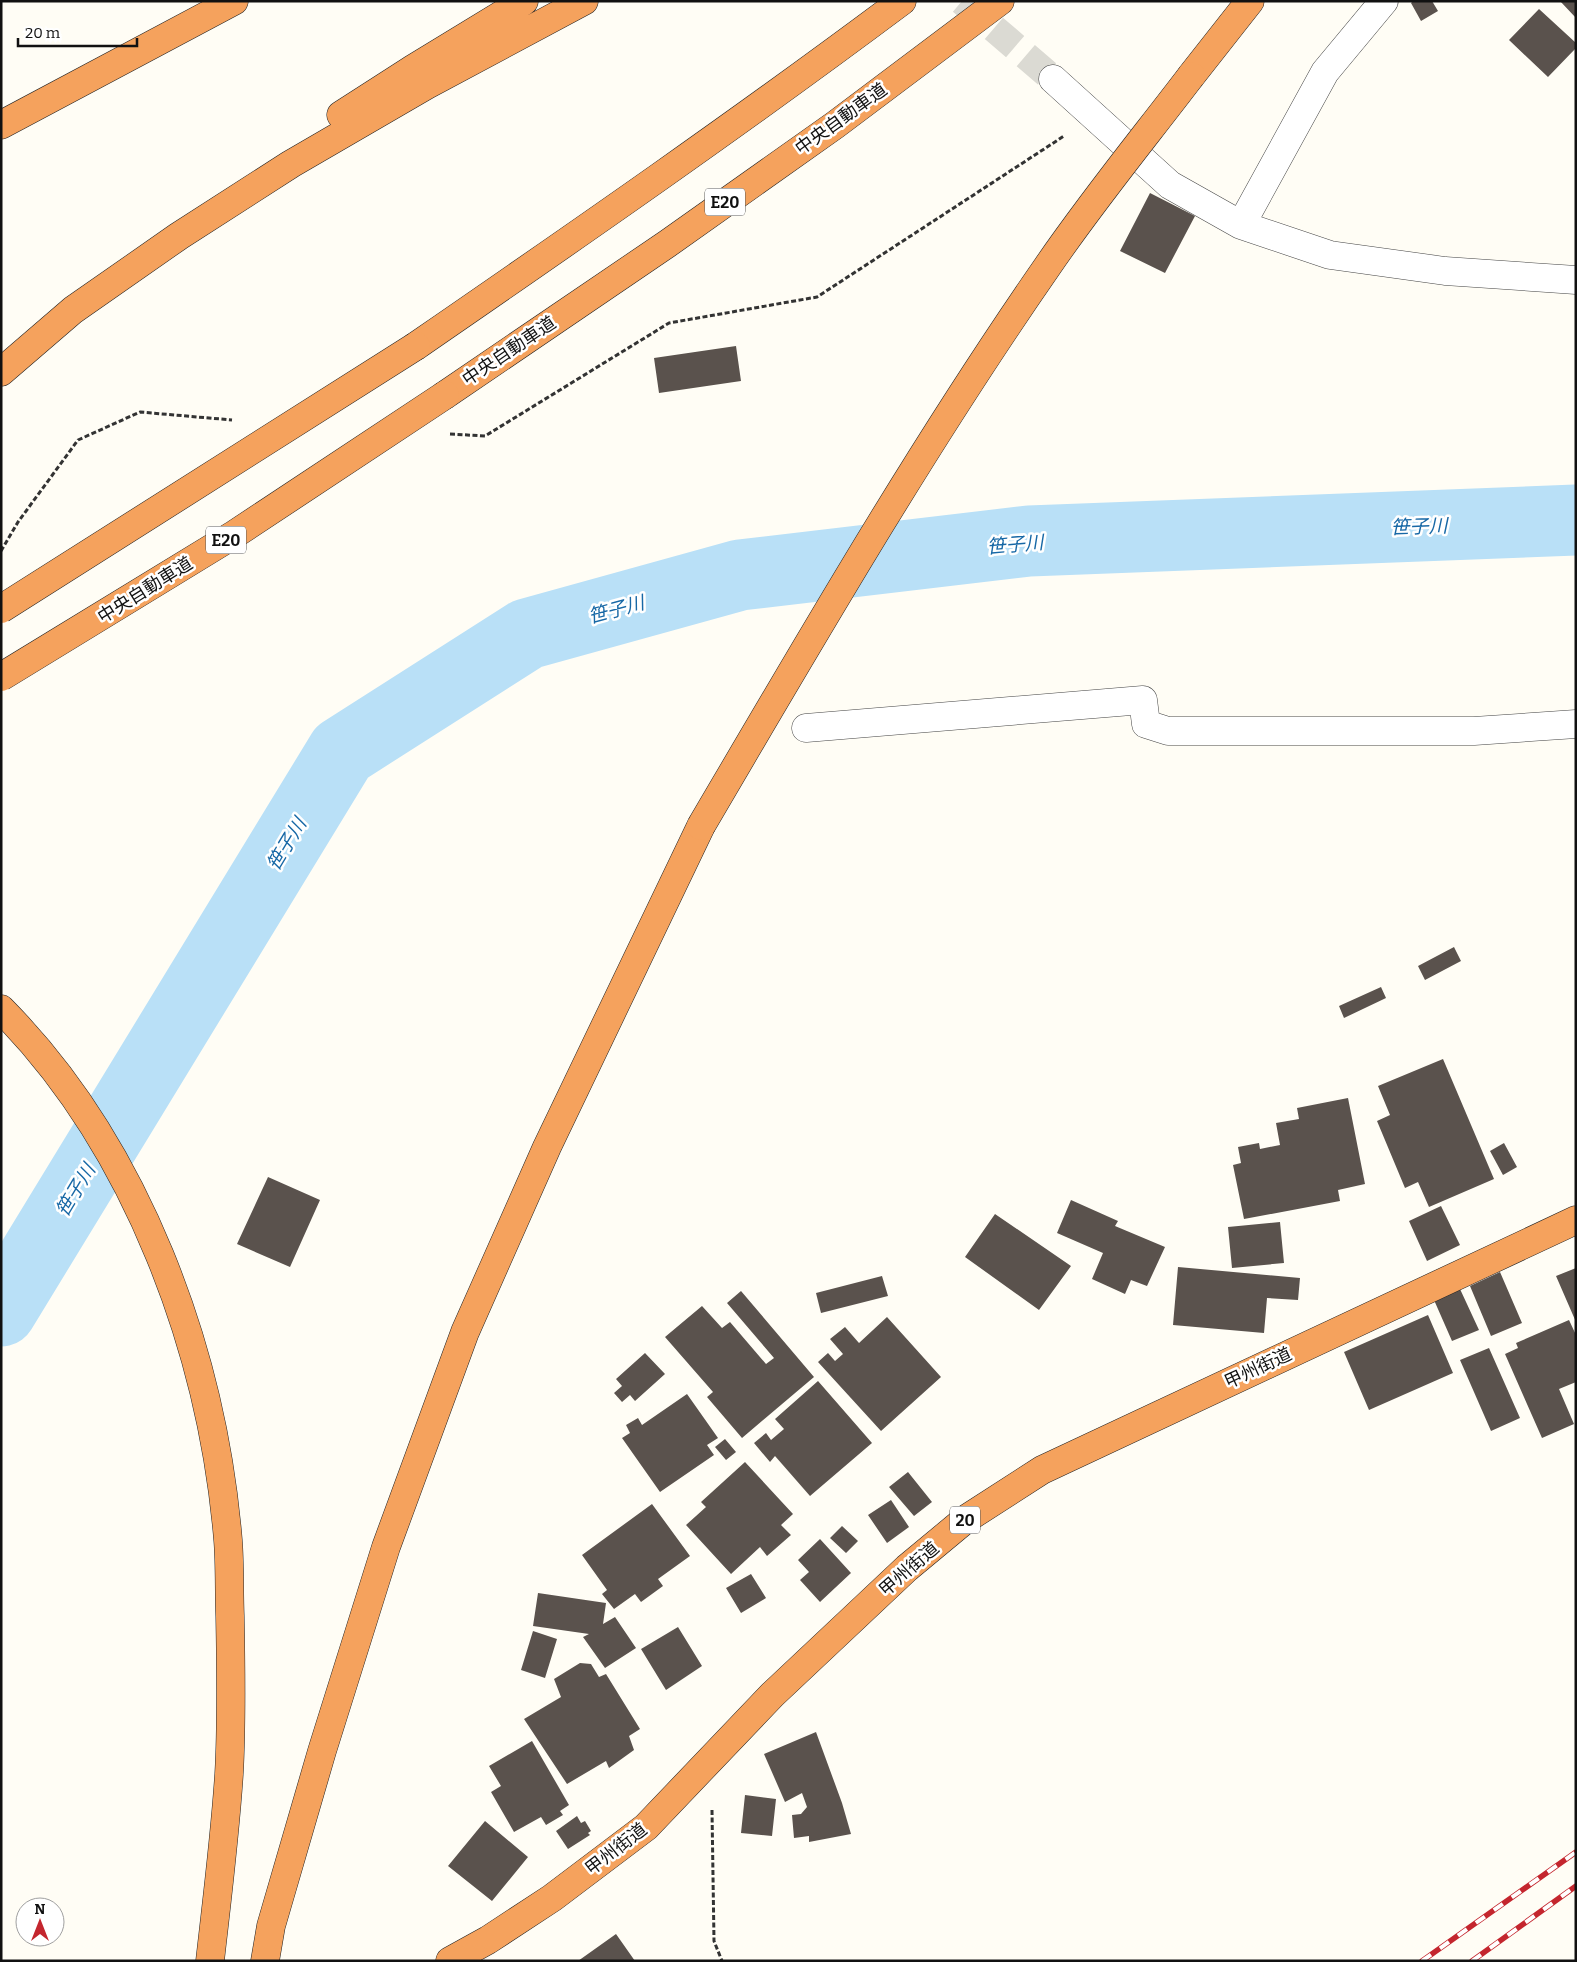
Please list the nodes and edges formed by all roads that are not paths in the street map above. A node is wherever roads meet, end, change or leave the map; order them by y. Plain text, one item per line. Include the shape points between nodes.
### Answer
1 (234, 1) edge
2 (524, 1) edge
3 (584, 1) edge
4 (902, 1) edge
5 (1000, 1) edge
6 (1250, 1) edge
7 (1384, 1) edge
8 (1053, 79) tunnel mouth
9 (1, 125) edge
10 (1241, 225) junction
11 (1576, 280) edge
12 (73, 310) junction
13 (1, 372) edge
14 (1, 609) edge
15 (1, 677) edge
16 (1576, 724) edge
17 (806, 728) dead end
18 (1, 1009) edge
19 (1576, 1220) edge
20 (210, 1956) edge
21 (265, 1961) edge
22 (450, 1961) edge

1 - 9 highway
2 - 12 highway via 286,150 172,232
3 - 12 highway via 427,85 292,164 179,236
4 - 14 highway, bridge via 725,131 416,346
5 - 15 highway, 中央自動車道 / E20, bridge via 683,232 444,395 235,534
6 - 21 highway, bridge via 1048,266 927,449 701,826 547,1147 464,1332 386,1547 322,1751
7 - 10 street via 1325,72
8 - 10 street via 1170,185
10 - 11 street via 1330,255 1445,272
12 - 13 highway
16 - 17 street via 1474,731 1168,731 1146,724 1143,700
18 - 20 highway via 77,1099 127,1184 166,1270 197,1363 216,1450 228,1541 229,1774
19 - 22 highway, 甲州街道 / 20 via 1123,1430 1042,1470 966,1519 907,1568 772,1696 646,1827 552,1898

